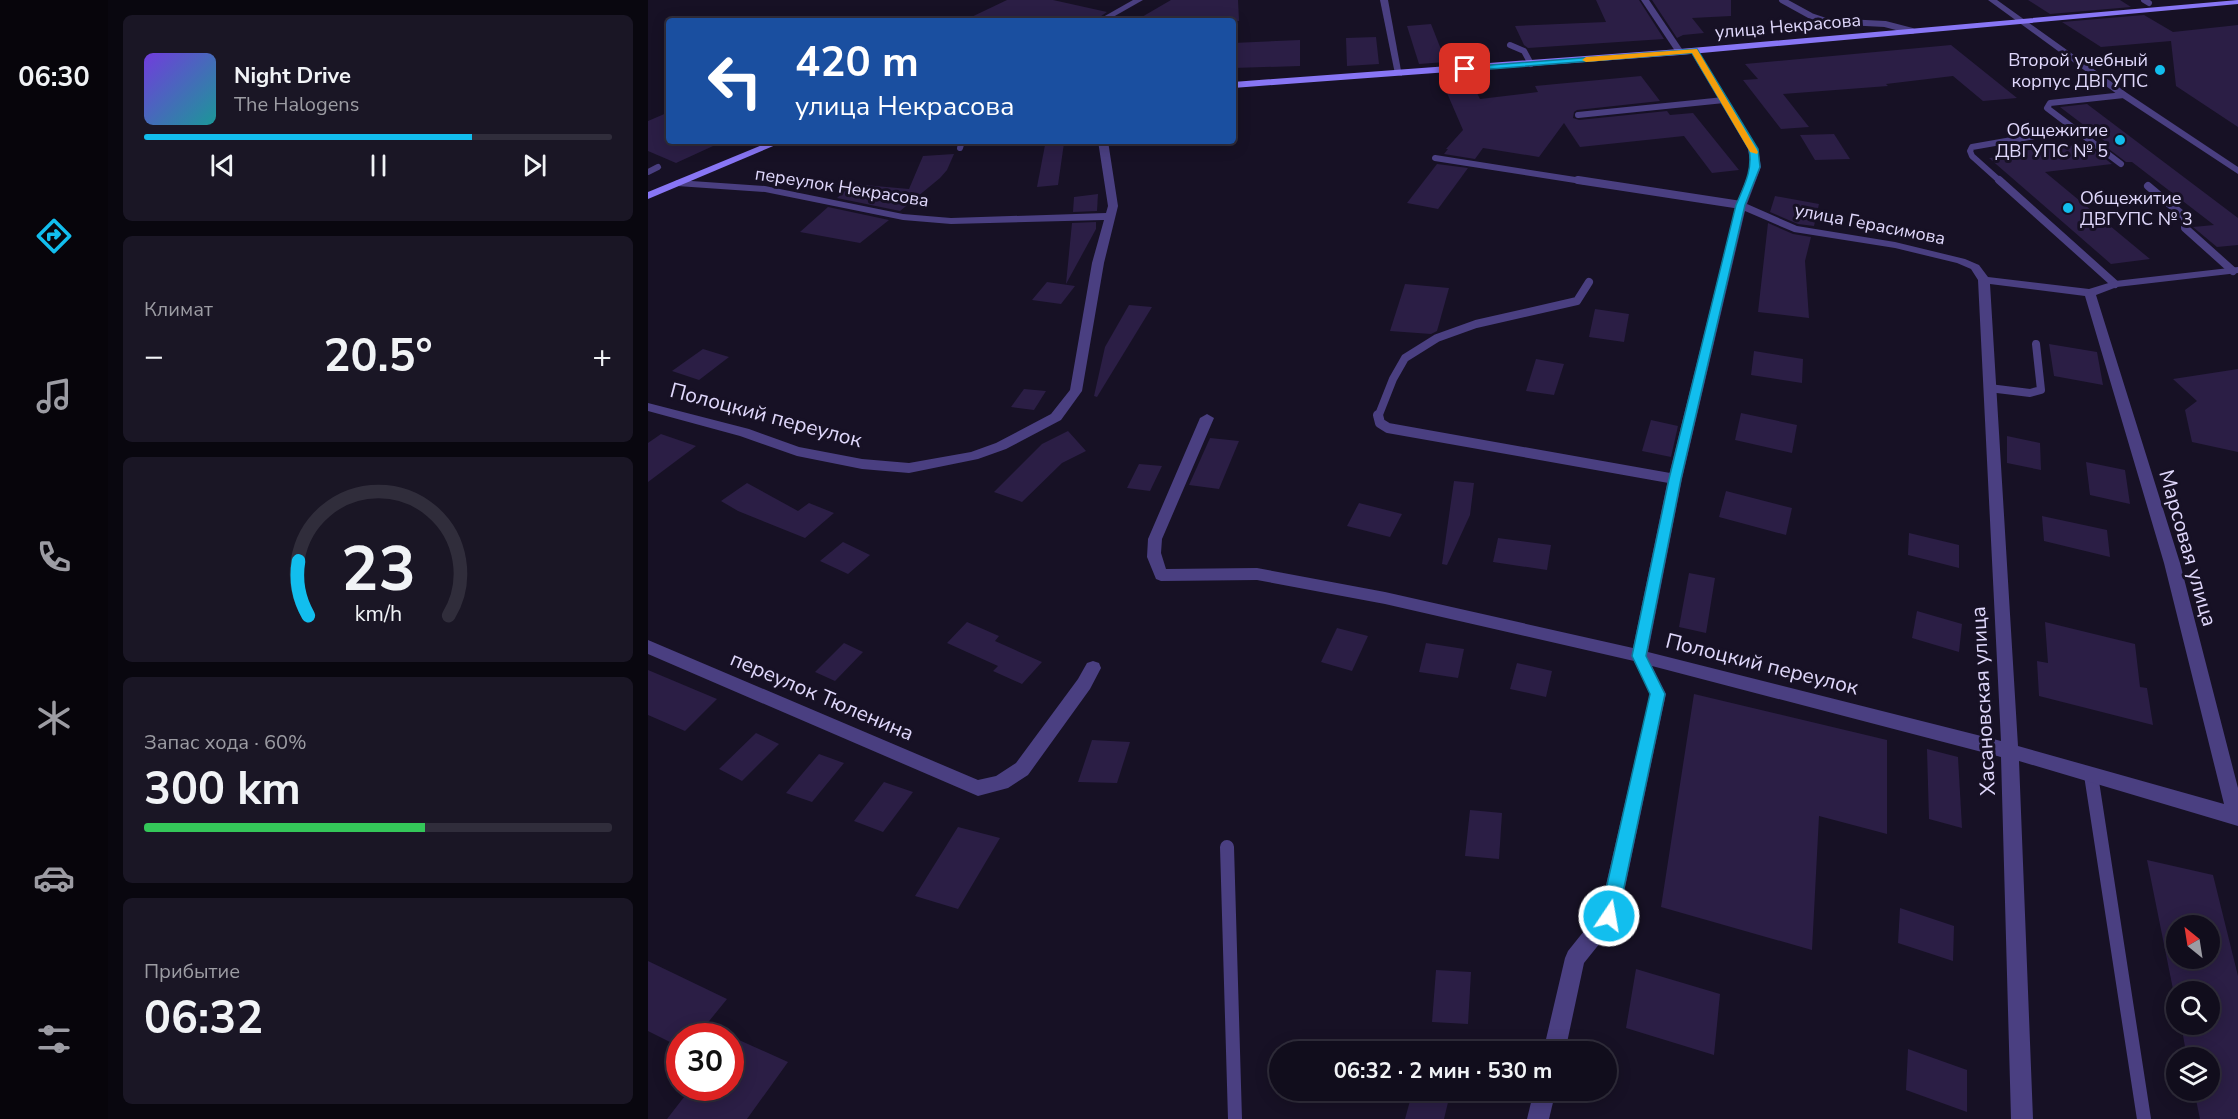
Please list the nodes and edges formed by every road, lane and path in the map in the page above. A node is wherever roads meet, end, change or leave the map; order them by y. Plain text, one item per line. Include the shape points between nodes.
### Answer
1 (1138, 0) edge
2 (1384, 0) edge
3 (1645, 0) edge
4 (1782, 0) edge
5 (1992, 0) edge
6 (2238, 2) edge
7 (1105, 18) edge
8 (2021, 22) junction
9 (1912, 31) junction
10 (1510, 45) dead end
11 (1687, 52) junction
12 (1531, 64) junction
13 (1399, 74) junction
14 (1236, 85) edge
15 (2124, 95) junction
16 (1724, 100) junction
17 (1578, 115) dead end
18 (2075, 129) junction
19 (773, 144) edge
20 (1103, 144) edge
21 (1435, 158) dead end
22 (2121, 164) dead end
23 (658, 167) dead end
24 (2238, 171) edge
25 (648, 172) edge
26 (677, 183) junction
27 (2148, 186) dead end
28 (648, 196) edge
29 (1741, 205) junction
30 (1111, 216) junction
31 (2235, 270) edge
32 (1984, 280) junction
33 (1589, 282) dead end
34 (2115, 284) junction
35 (2090, 293) junction
36 (2036, 344) dead end
37 (1989, 388) junction
38 (648, 407) edge
39 (1207, 418) dead end
40 (1675, 479) junction
41 (648, 647) edge
42 (1639, 656) junction
43 (1093, 668) dead end
44 (2010, 751) junction
45 (2091, 775) junction
46 (2237, 816) edge
47 (1227, 847) dead end
48 (1556, 1041) edge
49 (1542, 1101) edge
50 (1235, 1119) edge
51 (1538, 1119) edge
52 (2022, 1119) edge
53 (2144, 1119) edge

1 - 7 street
2 - 13 street
3 - 11 street
4 - 9 lane via 1826,21 1885,24
5 - 8 street
6 - 8 street, улица Некрасова
8 - 9 street, улица Некрасова
8 - 15 street
9 - 11 street, улица Некрасова
10 - 12 lane via 1524,51
11 - 12 street, улица Некрасова
11 - 16 street
12 - 13 street, улица Некрасова
13 - 14 street, улица Некрасова
15 - 18 lane via 2050,103 2047,108
15 - 24 street
16 - 17 lane
16 - 29 street via 1755,158 1756,167
18 - 22 lane
18 - 34 lane via 1979,145 1970,151
19 - 26 street
20 - 30 street, Полоцкий переулок via 1113,206
21 - 29 lane
23 - 25 lane
26 - 28 street
26 - 30 street, переулок Некрасова via 765,189 922,219
27 - 31 lane via 2185,217 2185,228
29 - 32 street, улица Герасимова via 1794,229 1895,245 1960,261 1975,267
29 - 40 street
30 - 38 street, Полоцкий переулок via 1098,263 1076,391 1056,417 1001,446 973,456 909,468 862,464 797,451 744,432
31 - 34 street
32 - 35 street
32 - 37 street, Хасановская улица
33 - 40 lane via 1576,301 1465,325 1430,341 1404,359 1378,421 1388,428
34 - 35 street
35 - 46 street, Марсовая улица via 2172,563
36 - 37 lane via 2041,390 2030,393
37 - 44 street, Хасановская улица
39 - 42 street, Полоцкий переулок via 1155,539 1155,563 1161,575 1257,574 1385,598
40 - 42 street
41 - 43 street, переулок Тюленина via 978,788 1010,780 1022,769
42 - 44 street, Полоцкий переулок
42 - 48 street via 1658,694 1609,916 1575,957
44 - 45 street, Полоцкий переулок
44 - 52 street, Хасановская улица
45 - 46 street, Полоцкий переулок
45 - 53 lane
47 - 50 lane
49 - 51 street

